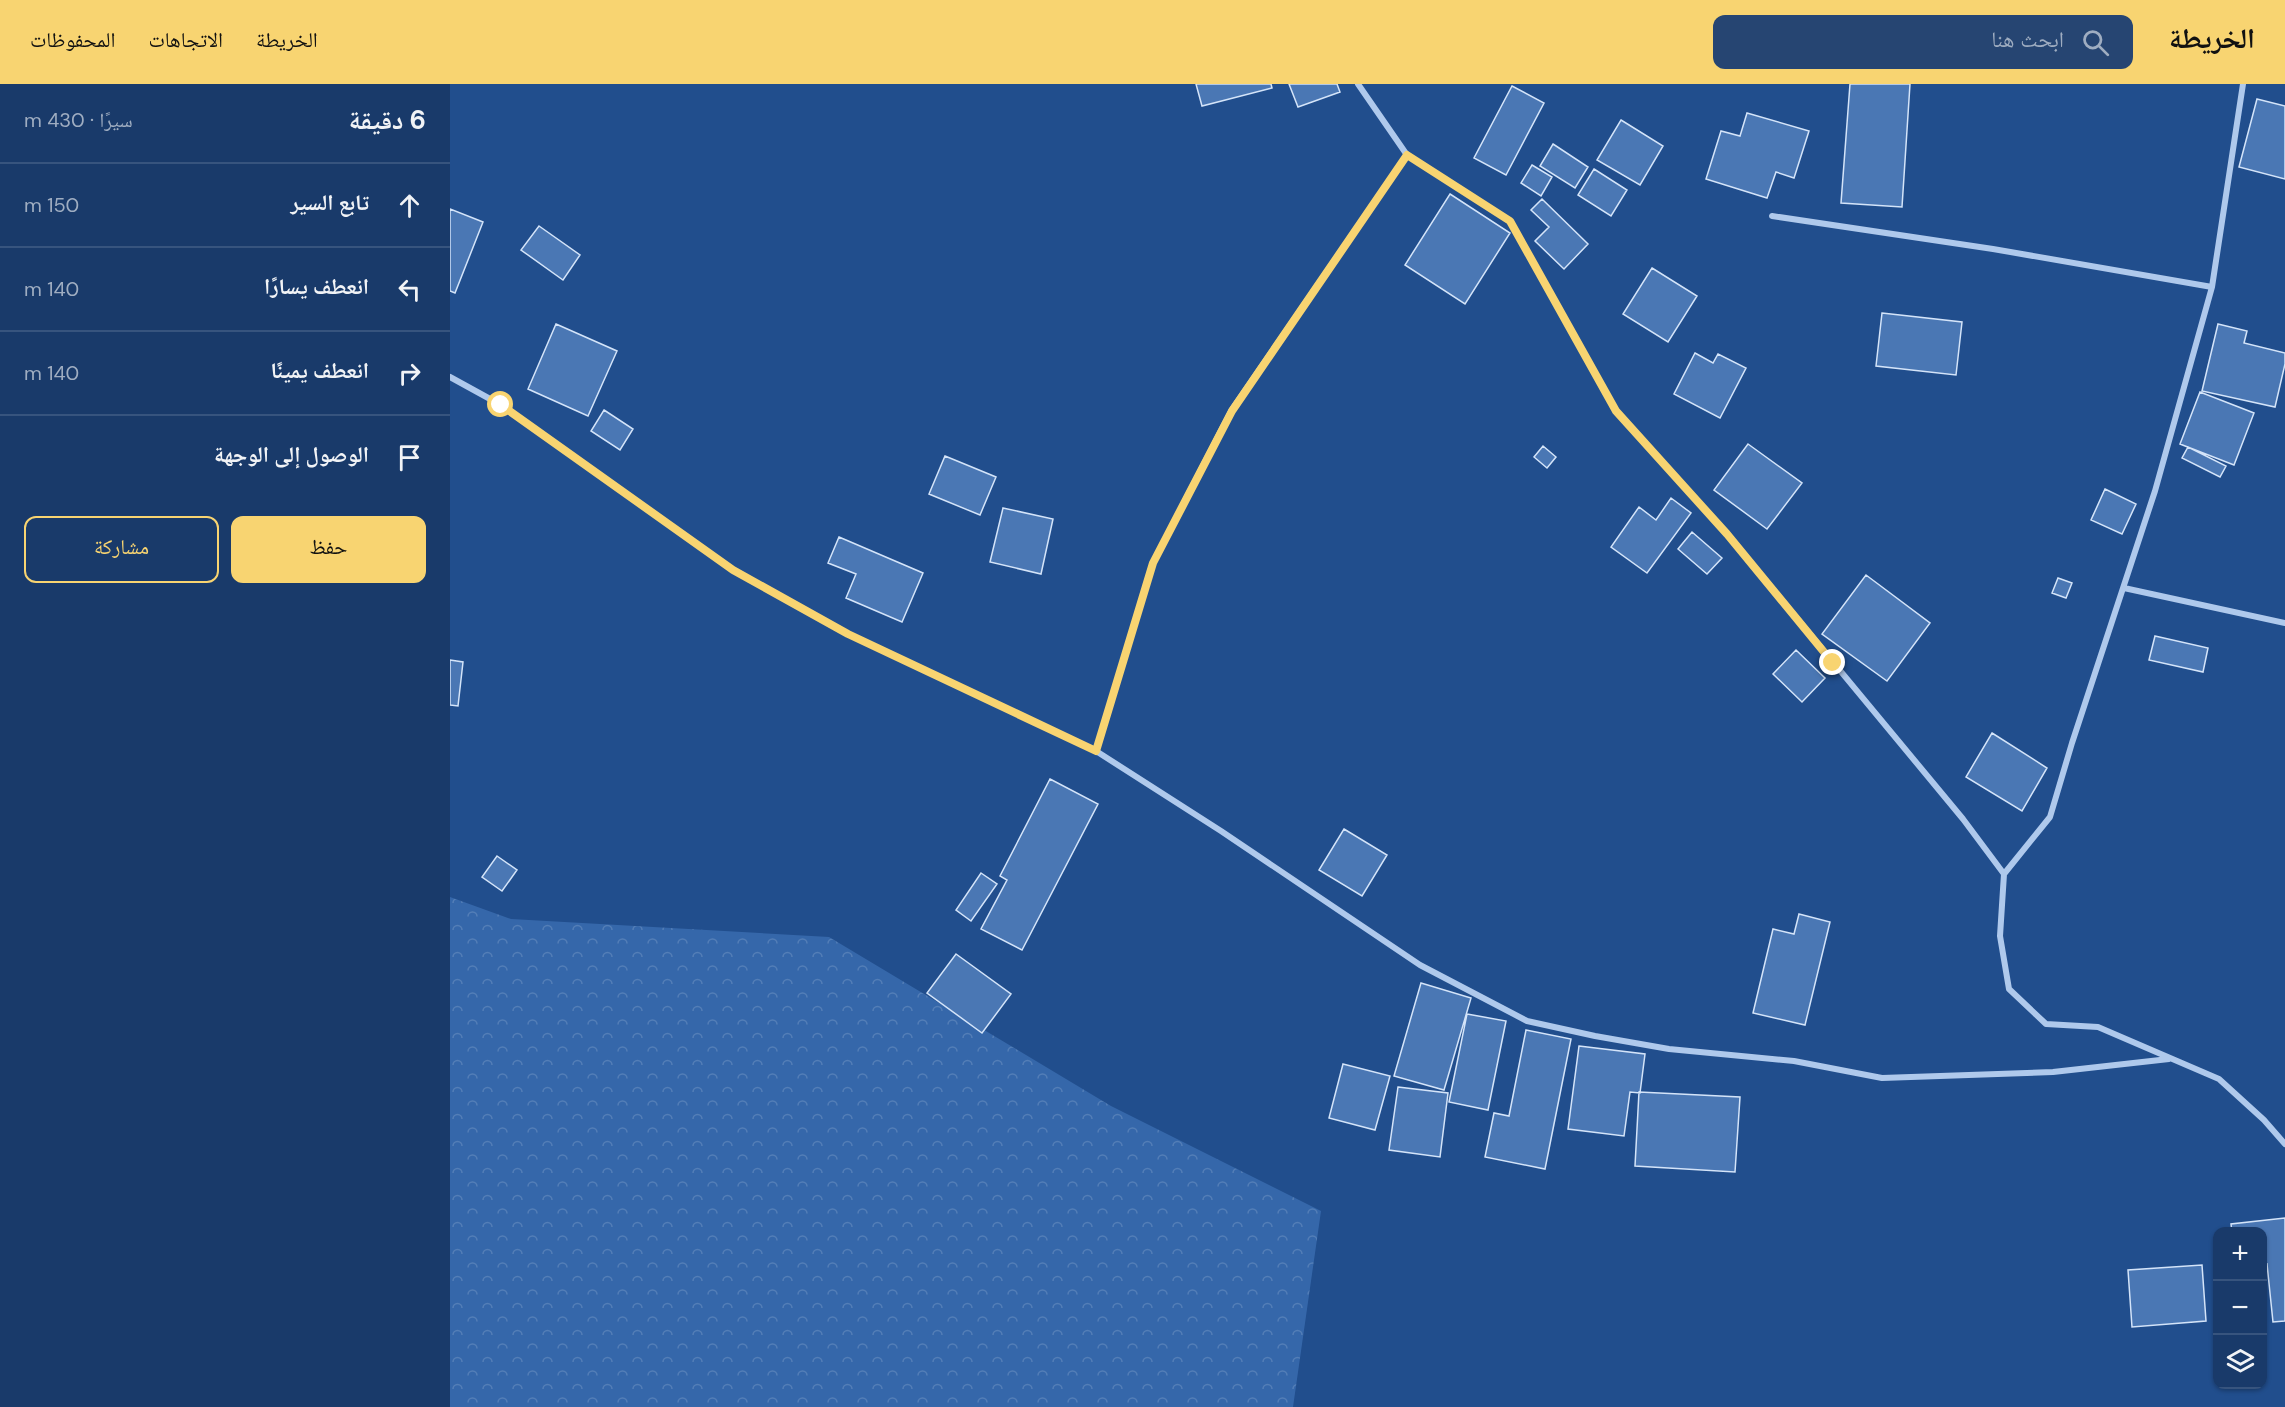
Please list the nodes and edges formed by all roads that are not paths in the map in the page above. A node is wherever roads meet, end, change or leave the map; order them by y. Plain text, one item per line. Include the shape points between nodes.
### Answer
1 (1358, 84) edge
2 (2243, 84) edge
3 (1407, 155) junction
4 (1772, 216) dead end
5 (2212, 287) junction
6 (450, 377) edge
7 (2124, 588) junction
8 (2285, 624) edge
9 (1096, 751) junction
10 (2004, 874) junction
11 (2169, 1059) junction
12 (2285, 1144) edge

1 - 3 street
2 - 5 street
3 - 9 street via 1232,411 1153,563
3 - 10 street via 1510,221 1616,411 1727,534
4 - 5 street
5 - 7 street
6 - 9 street via 501,405 733,570 848,634
7 - 8 street
7 - 10 street via 2050,817
9 - 11 street via 1420,965 1527,1021 1669,1049 1794,1061 1882,1078 2053,1072
10 - 11 street via 2000,936 2009,989 2046,1024 2097,1027
11 - 12 street via 2219,1079

